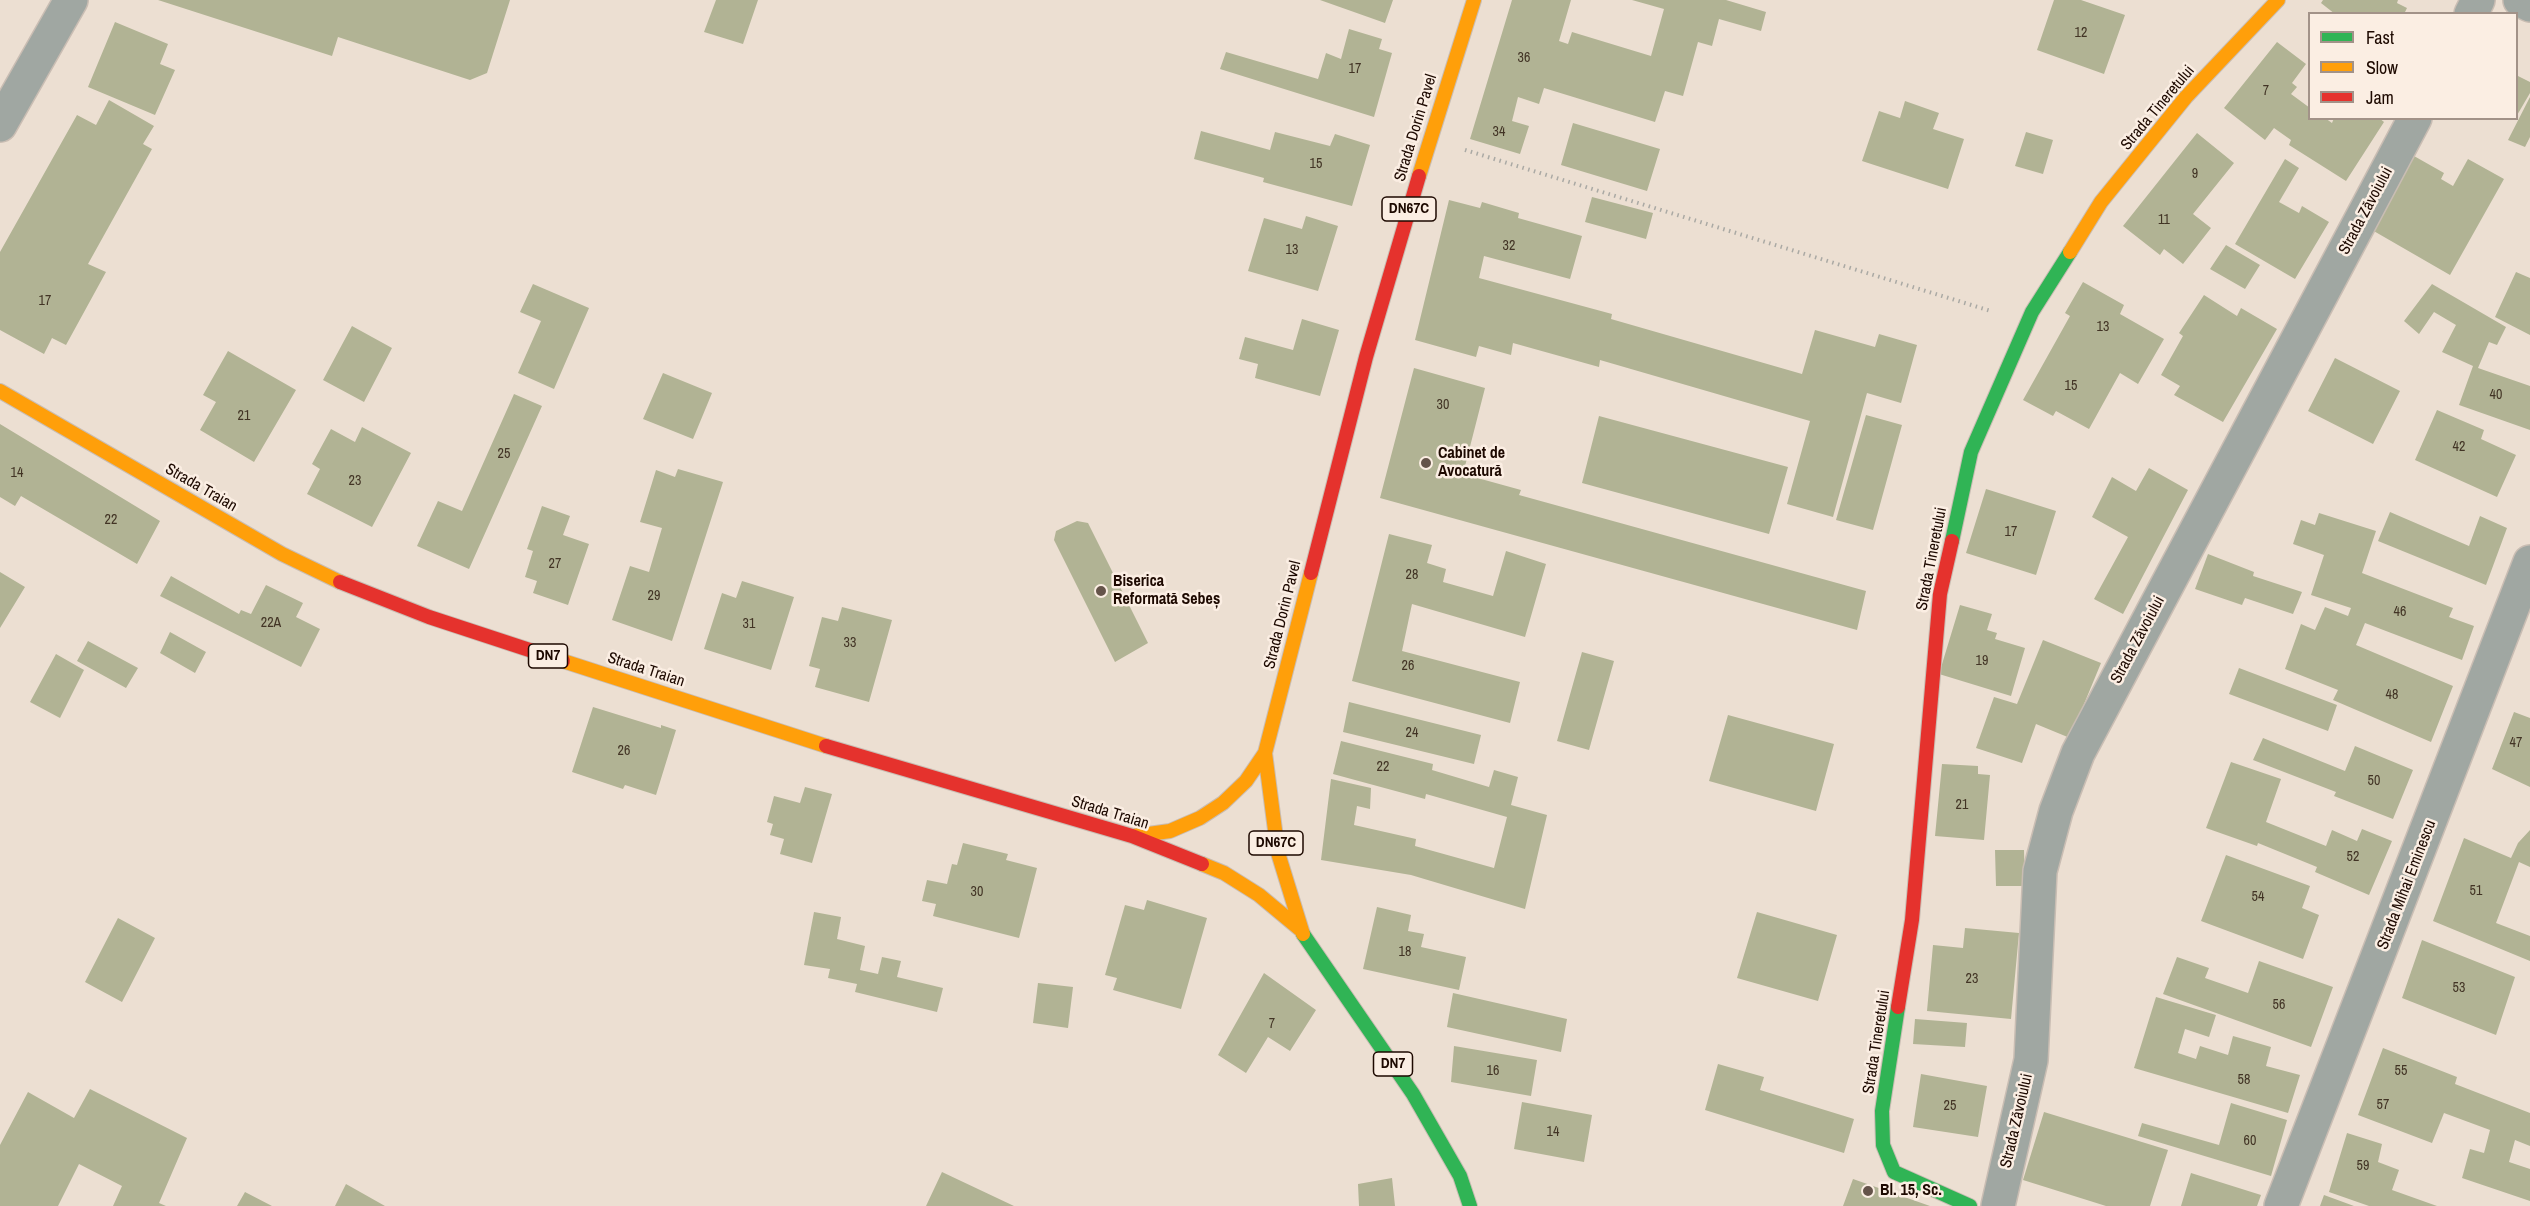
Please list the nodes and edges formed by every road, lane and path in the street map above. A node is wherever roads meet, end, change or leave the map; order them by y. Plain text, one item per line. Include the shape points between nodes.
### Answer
1 (71, 0) edge
2 (1474, 0) edge
3 (2278, 0) edge
4 (2520, 0) edge
5 (2530, 4) edge
6 (2414, 120) edge
7 (0, 125) edge
8 (1430, 139) junction
9 (2027, 322) junction
10 (0, 391) edge
11 (2530, 562) edge
12 (1265, 753) junction
13 (1132, 836) junction
14 (1301, 930) junction
15 (1470, 1206) edge
16 (1970, 1206) edge
17 (1998, 1206) edge
18 (2281, 1206) edge

1 - 7 street
2 - 8 main road, Strada Dorin Pavel / DN67C
3 - 9 main road, Strada Tineretului via 2186,97 2101,202
4 - 5 street
6 - 17 street, Strada Zăvoiului via 2078,753 2056,812 2040,872 2031,1060
8 - 9 path
8 - 12 main road, Strada Dorin Pavel / DN67C via 1366,357
9 - 16 main road, Strada Tineretului via 1971,452 1940,594 1912,920 1882,1111 1883,1145 1894,1172
10 - 13 main road, Strada Traian / DN7 via 282,554 355,589 429,617 832,748
11 - 18 street, Strada Mihai Eminescu
12 - 13 main road, DN67C via 1246,781 1200,818 1170,831
12 - 14 main road, Strada Dorin Pavel / DN67C via 1278,853
13 - 14 main road, Strada Traian / DN7 via 1224,873 1259,895
14 - 15 main road, Strada Dorin Pavel / DN7 via 1413,1094 1460,1176

